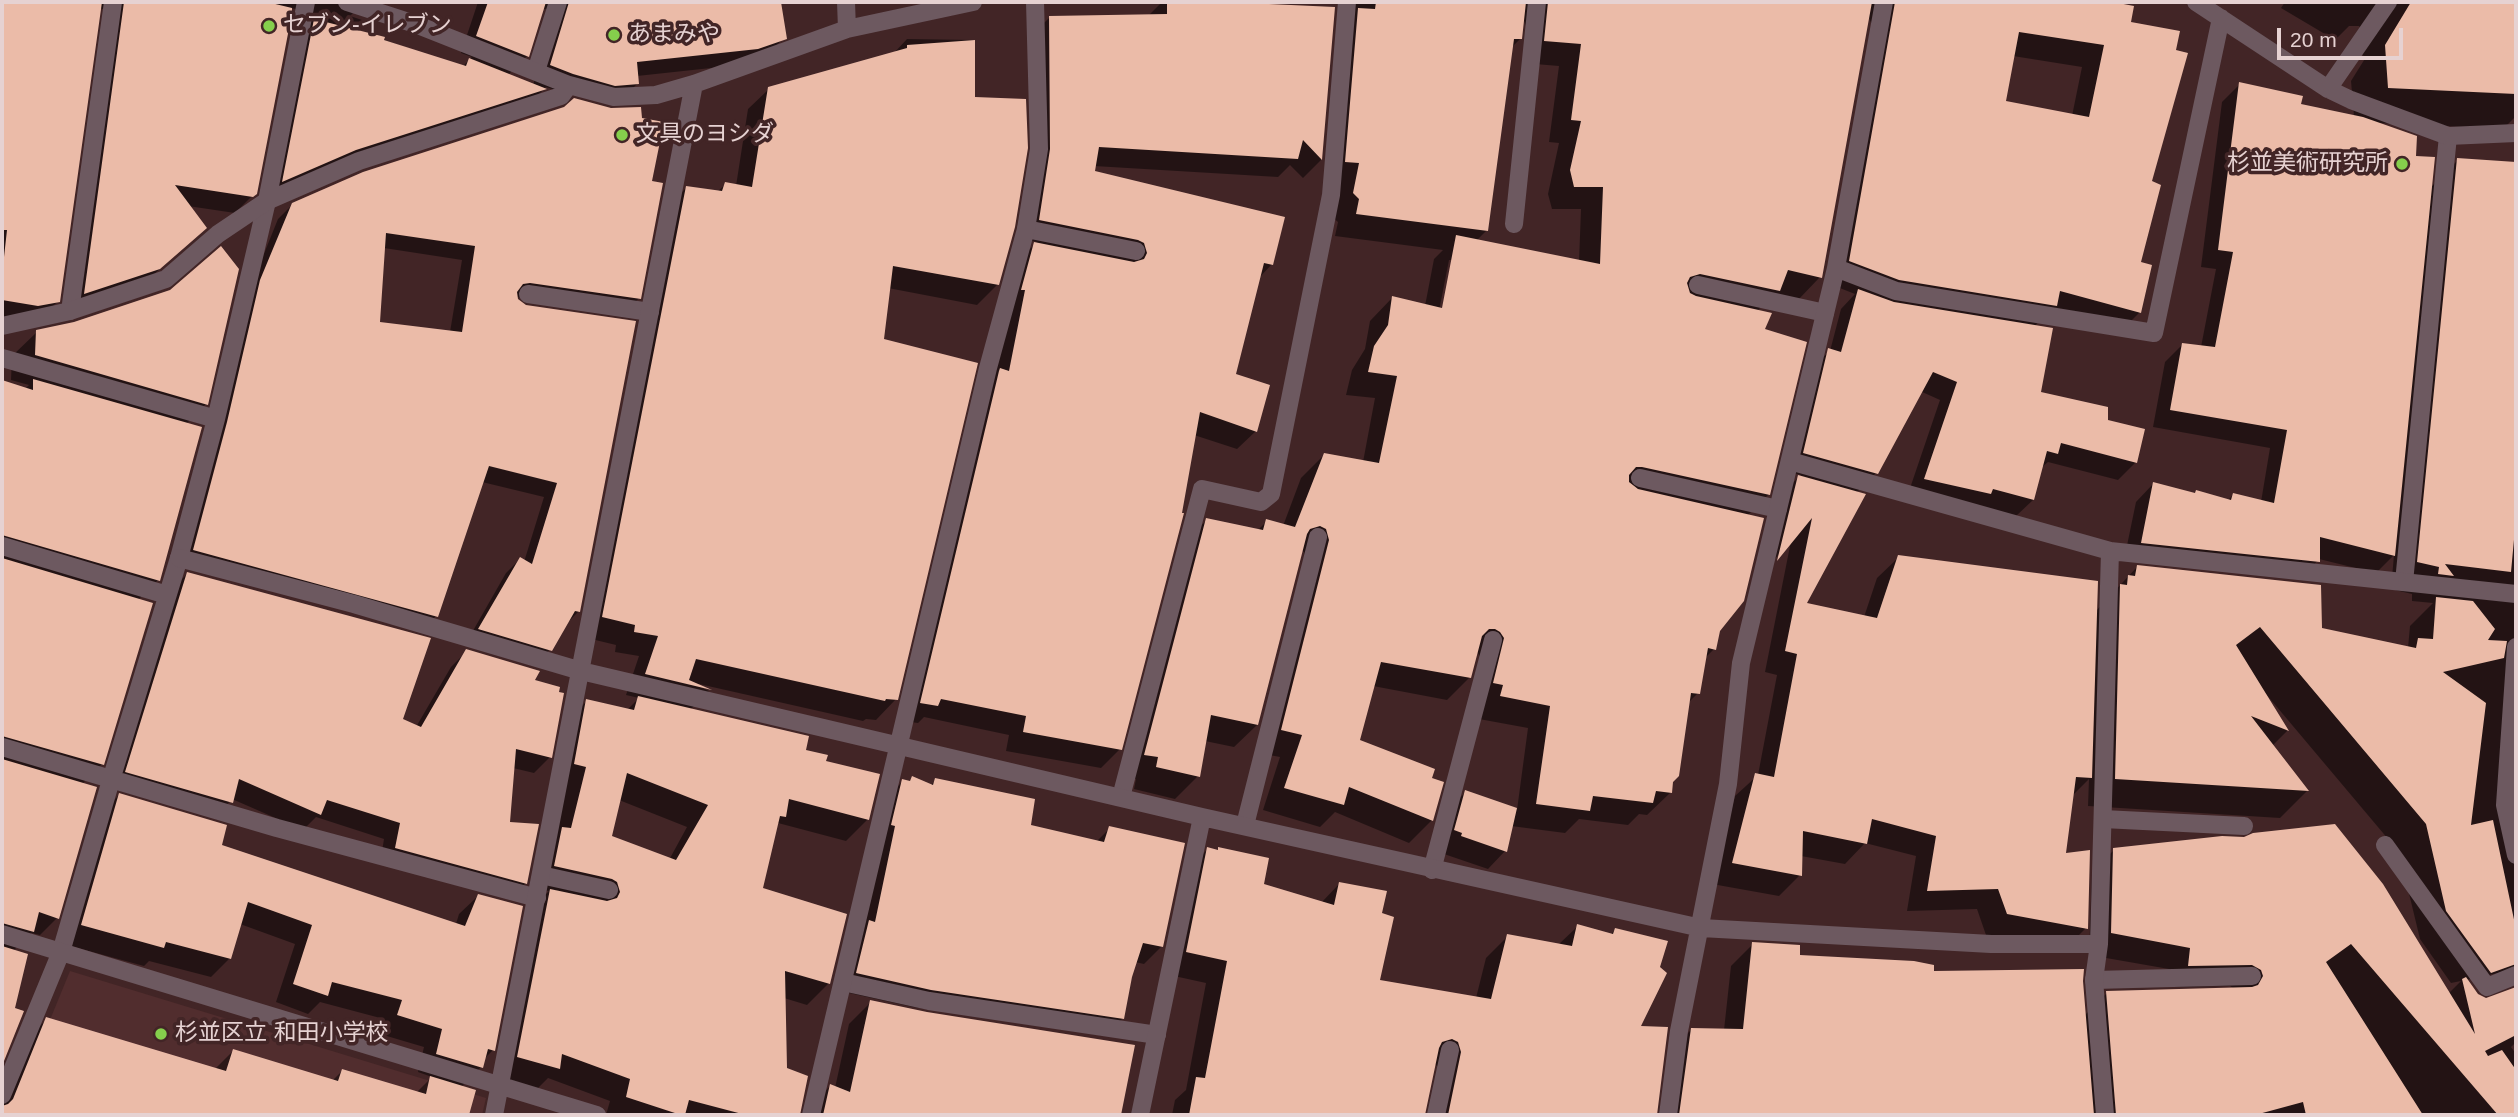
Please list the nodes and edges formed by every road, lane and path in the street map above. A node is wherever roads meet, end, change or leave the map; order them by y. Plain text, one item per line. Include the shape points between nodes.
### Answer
1 (113, 2) edge
2 (306, 2) edge
3 (347, 2) edge
4 (558, 2) edge
5 (846, 2) edge
6 (973, 2) edge
7 (1035, 2) edge
8 (1347, 2) edge
9 (1537, 2) edge
10 (1884, 2) edge
11 (2196, 2) edge
12 (2388, 2) edge
13 (2221, 18) junction
14 (847, 29) junction
15 (536, 71) junction
16 (694, 84) junction
17 (569, 85) junction
18 (2328, 89) junction
19 (2516, 133) edge
20 (2448, 136) junction
21 (267, 201) junction
22 (1514, 224) dead end
23 (1027, 229) junction
24 (1136, 251) dead end
25 (1836, 268) junction
26 (1698, 285) dead end
27 (528, 294) dead end
28 (70, 311) junction
29 (650, 312) junction
30 (1825, 313) junction
31 (2, 326) edge
32 (2, 358) edge
33 (216, 419) junction
34 (1790, 461) junction
35 (1640, 478) dead end
36 (1778, 509) junction
37 (1318, 537) dead end
38 (2, 546) edge
39 (2110, 551) junction
40 (179, 558) junction
41 (2404, 582) junction
42 (2516, 594) edge
43 (167, 595) junction
44 (1493, 640) dead end
45 (2516, 647) edge
46 (581, 671) junction
47 (899, 745) junction
48 (2, 747) edge
49 (111, 780) junction
50 (1121, 797) junction
51 (1202, 817) junction
52 (2103, 819) junction
53 (1245, 825) junction
54 (2244, 826) dead end
55 (2385, 845) dead end
56 (2516, 855) edge
57 (1432, 870) junction
58 (541, 875) junction
59 (608, 890) dead end
60 (537, 898) junction
61 (1701, 928) junction
62 (2, 934) edge
63 (2099, 944) junction
64 (61, 952) junction
65 (2516, 975) edge
66 (2252, 976) dead end
67 (2094, 980) junction
68 (843, 982) junction
69 (1157, 1035) junction
70 (1450, 1050) dead end
71 (501, 1087) junction
72 (2, 1095) edge
73 (494, 1115) edge
74 (597, 1115) edge
75 (811, 1115) edge
76 (1140, 1115) edge
77 (1436, 1115) edge
78 (1668, 1115) edge
79 (2105, 1115) edge

1 - 28 street
2 - 21 street
3 - 15 street
4 - 15 street
5 - 14 street
6 - 14 street
7 - 23 street via 1039,149
8 - 50 street via 1331,195 1271,494 1261,502 1202,489
9 - 22 street
10 - 25 street
11 - 13 street
12 - 18 street
13 - 18 street
13 - 25 street via 2154,333 1896,291
14 - 16 street
15 - 17 street
16 - 17 street via 656,95 614,97
16 - 29 street
17 - 21 street via 561,96 359,161
18 - 20 street
19 - 20 street
20 - 41 street
21 - 28 street via 218,234 166,279
21 - 33 street
23 - 24 street
23 - 47 street via 988,368
25 - 30 street
26 - 30 street
27 - 29 street
28 - 31 street
29 - 46 street
30 - 34 street
32 - 33 street
33 - 40 street
34 - 36 street
34 - 39 street
35 - 36 street
36 - 61 street via 1741,663 1728,784
37 - 53 street
38 - 43 street
39 - 41 street
39 - 52 street
40 - 43 street
40 - 46 street
41 - 42 street
43 - 49 street
44 - 57 street
45 - 56 street via 2505,805
46 - 47 street
46 - 58 street
47 - 50 street
47 - 68 street
48 - 49 street
49 - 60 street
49 - 64 street
50 - 51 street
51 - 53 street
51 - 69 street
52 - 54 street
52 - 63 street
53 - 57 street
55 - 65 street via 2487,987
57 - 61 street
58 - 59 street
58 - 60 street
60 - 71 street
61 - 63 street via 1992,944
61 - 78 street via 1679,1031
62 - 64 street
63 - 67 street
64 - 71 street
64 - 72 street
66 - 67 street
67 - 79 street
68 - 69 street via 929,1001
68 - 75 street
69 - 76 street
70 - 77 street
71 - 73 street
71 - 74 street

